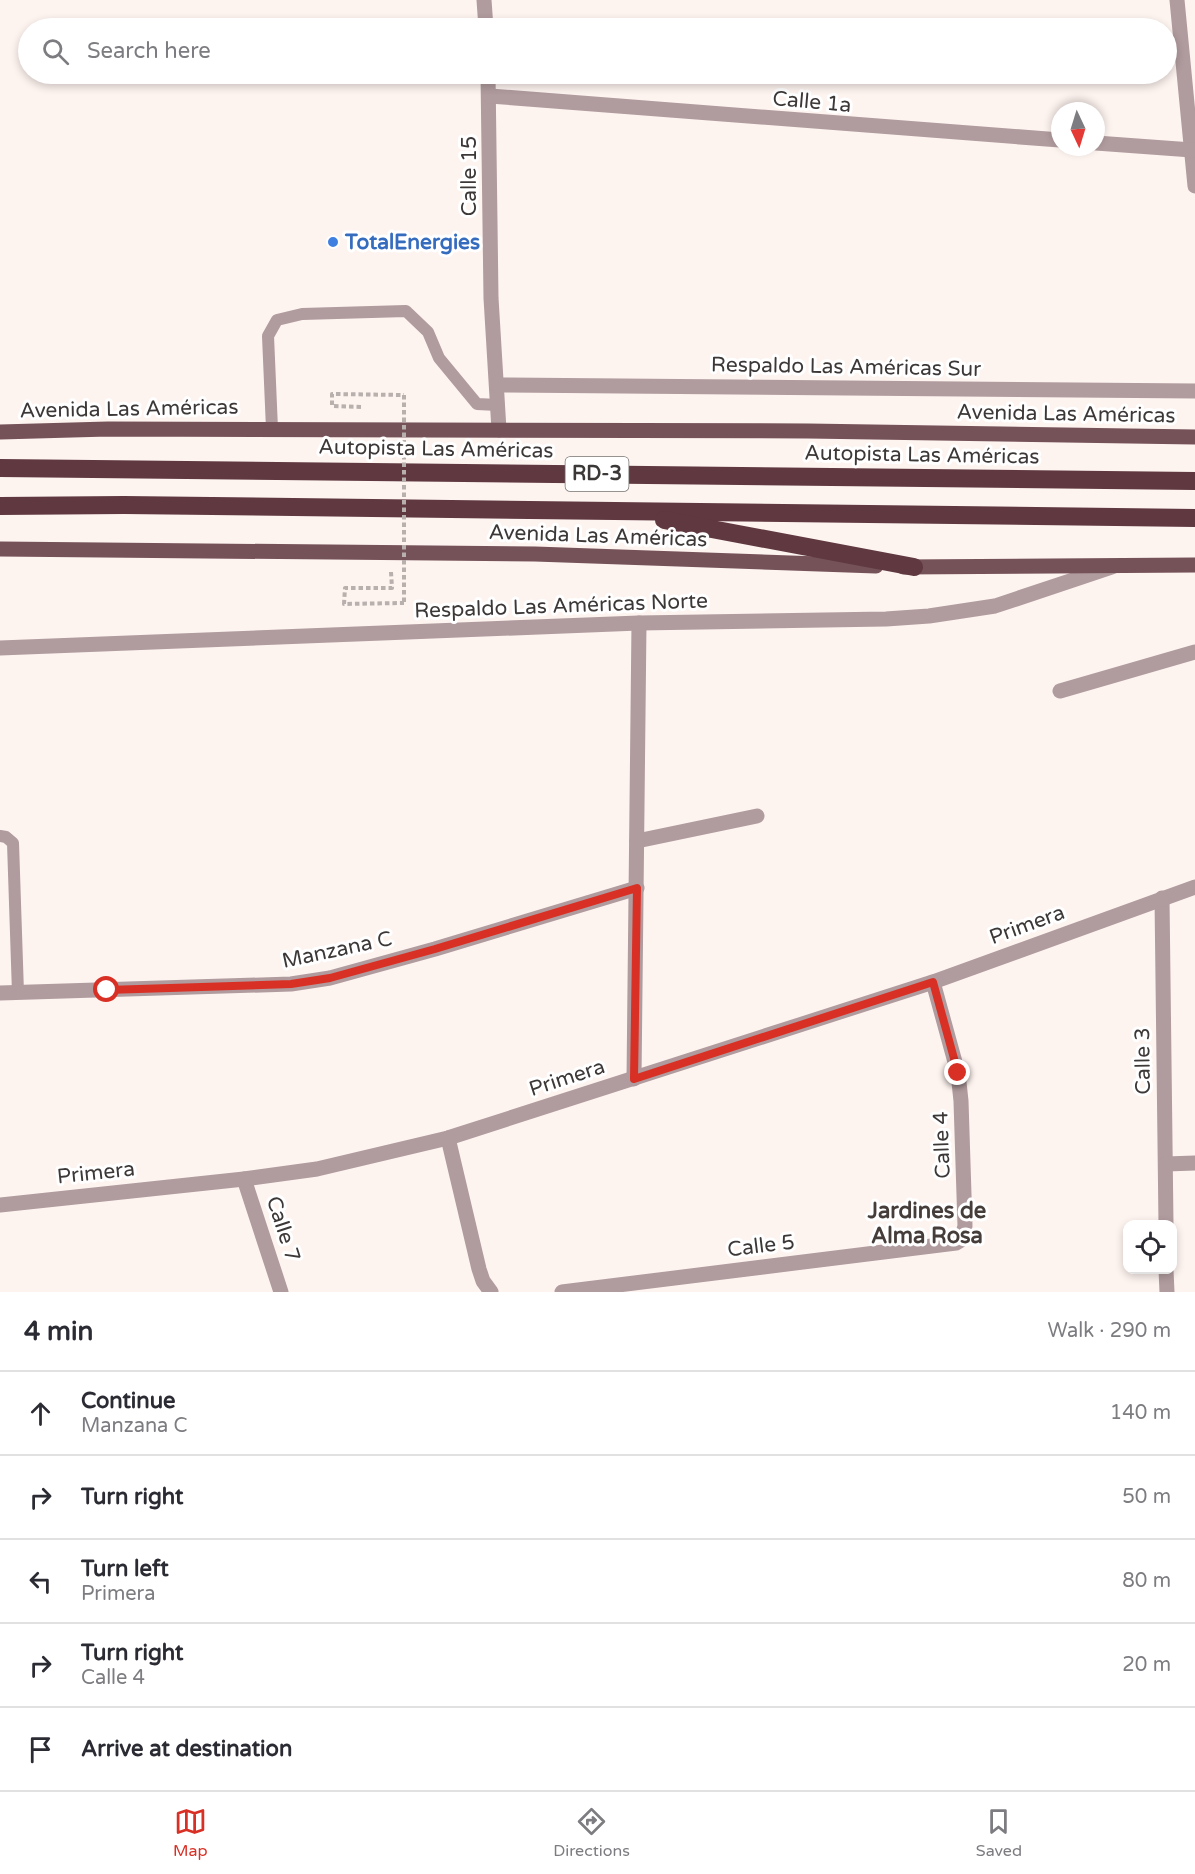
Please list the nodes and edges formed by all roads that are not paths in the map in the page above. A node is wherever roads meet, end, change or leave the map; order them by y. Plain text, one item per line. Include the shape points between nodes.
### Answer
1 (484, 0) edge
2 (1177, 0) edge
3 (485, 18) edge
4 (489, 84) edge
5 (490, 96) junction
6 (1051, 140) edge
7 (1105, 144) edge
8 (1192, 150) junction
9 (1195, 186) edge
10 (497, 385) junction
11 (1195, 391) edge
12 (498, 405) junction
13 (272, 429) junction
14 (499, 430) junction
15 (0, 432) edge
16 (1195, 437) edge
17 (0, 468) edge
18 (1195, 481) edge
19 (0, 506) edge
20 (616, 511) junction
21 (1195, 518) edge
22 (0, 549) edge
23 (1195, 565) edge
24 (1115, 566) junction
25 (914, 567) junction
26 (639, 623) junction
27 (0, 648) edge
28 (1195, 652) edge
29 (1060, 692) dead end
30 (757, 816) dead end
31 (0, 836) edge
32 (637, 841) junction
33 (1195, 887) edge
34 (637, 888) junction
35 (1162, 898) junction
36 (933, 982) junction
37 (0, 993) edge
38 (18, 993) junction
39 (634, 1079) junction
40 (448, 1138) junction
41 (1195, 1163) edge
42 (1166, 1164) junction
43 (244, 1179) junction
44 (0, 1205) edge
45 (1166, 1220) edge
46 (963, 1238) joint
47 (1166, 1274) edge
48 (281, 1292) edge
49 (491, 1292) edge
50 (562, 1292) edge
51 (1167, 1292) edge

1 - 3 street
2 - 8 street
4 - 5 street, Calle 15
5 - 6 street, Calle 1a
5 - 10 street, Calle 15 via 491,298
7 - 8 street
8 - 9 street
10 - 11 street, Respaldo Las Américas Sur
10 - 12 street, Calle 15
12 - 13 lane via 477,404 440,358 428,332 406,311 302,314 277,320 268,336
12 - 14 street, Calle 15
13 - 14 main road, Avenida Las Américas
13 - 15 main road, Avenida Las Américas
14 - 16 main road, Avenida Las Américas
17 - 18 highway, Autopista Las Américas / RD-3
19 - 20 highway, RD-3
20 - 21 highway, RD-3
20 - 25 highway
22 - 25 main road, Avenida Las Américas via 535,554
23 - 24 main road, Avenida Las Américas
24 - 25 main road, Avenida Las Américas
24 - 26 street, Respaldo Las Américas Norte via 995,606 929,616
26 - 27 street, Respaldo Las Américas Norte
26 - 32 street
28 - 29 street
30 - 32 street
31 - 38 lane via 13,843
32 - 34 street
33 - 35 street, Primera
34 - 38 street, Manzana C via 313,981
34 - 39 street
35 - 36 street, Primera
35 - 42 street, Calle 3
36 - 39 street, Primera
36 - 46 street, Calle 4 via 960,1082
37 - 38 street, Manzana C
39 - 40 street, Primera
40 - 43 street, Primera via 317,1169
40 - 49 street via 479,1269
41 - 42 street
42 - 45 street, Calle 3
43 - 44 street, Primera
43 - 48 street, Calle 7
46 - 50 street, Calle 5 via 956,1243
47 - 51 street

